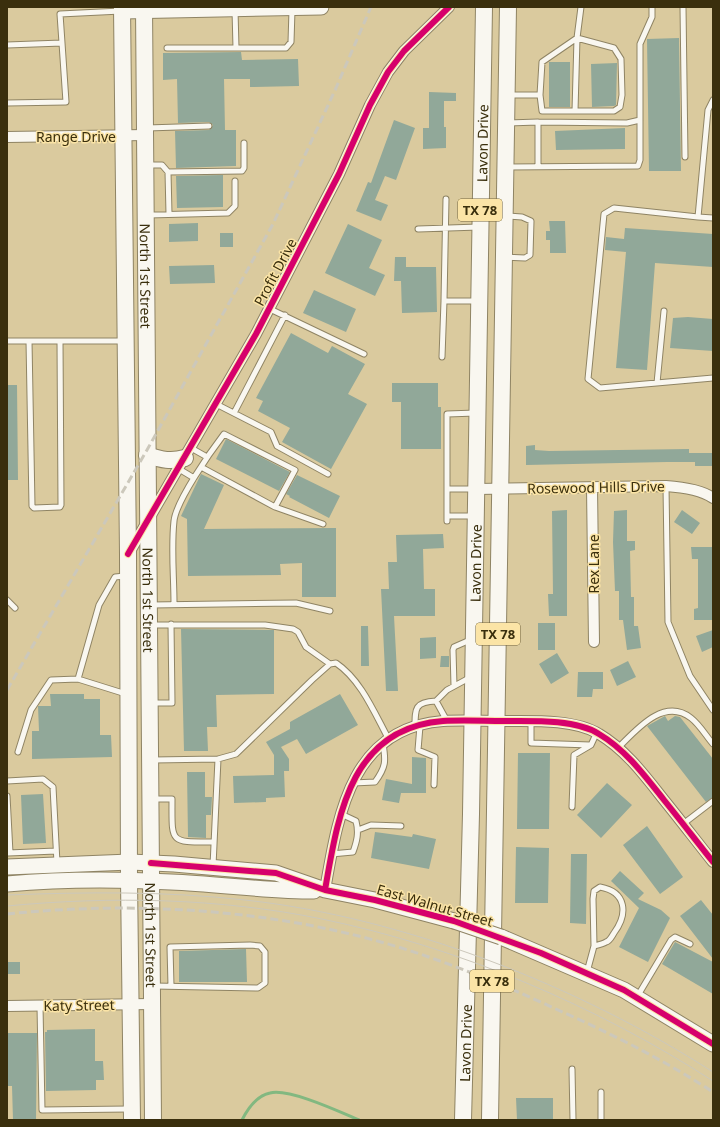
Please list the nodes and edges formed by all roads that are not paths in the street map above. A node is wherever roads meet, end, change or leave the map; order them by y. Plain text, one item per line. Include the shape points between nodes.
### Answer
1 (320, 7) edge
2 (449, 7) edge
3 (484, 7) edge
4 (508, 7) edge
5 (581, 7) edge
6 (652, 7) edge
7 (683, 7) edge
8 (193, 8) edge
9 (234, 8) edge
10 (292, 8) edge
11 (122, 9) edge
12 (144, 9) edge
13 (577, 38) junction
14 (62, 43) junction
15 (7, 45) edge
16 (167, 48) dead end
17 (236, 48) junction
18 (540, 95) junction
19 (507, 96) junction
20 (713, 100) edge
21 (7, 103) edge
22 (575, 110) junction
23 (640, 120) junction
24 (538, 122) junction
25 (506, 123) junction
26 (210, 126) dead end
27 (146, 132) junction
28 (123, 136) junction
29 (7, 137) edge
30 (244, 143) dead end
31 (685, 157) dead end
32 (146, 165) junction
33 (506, 167) junction
34 (538, 167) junction
35 (168, 172) junction
36 (235, 181) dead end
37 (446, 199) dead end
38 (169, 214) junction
39 (147, 215) junction
40 (505, 216) junction
41 (698, 217) junction
42 (713, 218) edge
43 (480, 227) junction
44 (445, 228) junction
45 (418, 229) dead end
46 (504, 257) junction
47 (444, 301) junction
48 (479, 301) junction
49 (270, 309) junction
50 (664, 311) dead end
51 (285, 315) junction
52 (146, 340) junction
53 (7, 341) edge
54 (29, 341) junction
55 (60, 341) junction
56 (125, 341) junction
57 (364, 354) dead end
58 (442, 357) dead end
59 (713, 378) edge
60 (657, 383) junction
61 (216, 404) junction
62 (234, 413) junction
63 (477, 413) junction
64 (147, 456) junction
65 (207, 457) junction
66 (185, 458) junction
67 (201, 467) junction
68 (328, 474) dead end
69 (194, 478) junction
70 (666, 486) junction
71 (592, 487) junction
72 (447, 489) junction
73 (476, 489) junction
74 (501, 489) junction
75 (713, 498) edge
76 (275, 507) junction
77 (475, 516) junction
78 (149, 520) junction
79 (323, 524) dead end
80 (128, 554) junction
81 (128, 575) junction
82 (7, 600) edge
83 (174, 604) junction
84 (150, 605) junction
85 (15, 608) dead end
86 (330, 611) dead end
87 (171, 624) junction
88 (150, 625) junction
89 (473, 638) junction
90 (594, 642) dead end
91 (330, 664) junction
92 (472, 676) junction
93 (78, 679) junction
94 (454, 686) junction
95 (129, 695) junction
96 (436, 702) junction
97 (150, 703) junction
98 (713, 710) edge
99 (447, 721) junction
100 (472, 721) junction
101 (496, 721) junction
102 (531, 721) junction
103 (418, 726) junction
104 (597, 732) junction
105 (385, 740) junction
106 (713, 744) edge
107 (591, 746) junction
108 (619, 747) junction
109 (18, 752) dead end
110 (218, 759) junction
111 (151, 760) junction
112 (7, 781) edge
113 (352, 783) junction
114 (434, 785) dead end
115 (7, 796) edge
116 (151, 799) junction
117 (713, 802) edge
118 (572, 807) dead end
119 (341, 814) junction
120 (683, 824) junction
121 (401, 826) dead end
122 (358, 830) junction
123 (214, 842) junction
124 (331, 854) junction
125 (8, 858) edge
126 (56, 858) junction
127 (130, 862) junction
128 (713, 862) edge
129 (151, 863) junction
130 (213, 867) junction
131 (129, 880) junction
132 (151, 881) junction
133 (7, 884) edge
134 (325, 890) junction
135 (690, 944) dead end
136 (594, 946) junction
137 (587, 973) junction
138 (151, 986) junction
139 (171, 986) junction
140 (636, 997) junction
141 (131, 1004) junction
142 (151, 1004) junction
143 (7, 1006) edge
144 (40, 1006) junction
145 (713, 1044) edge
146 (572, 1069) dead end
147 (601, 1092) dead end
148 (132, 1114) edge
149 (153, 1120) edge
150 (463, 1120) edge
151 (490, 1120) edge
152 (573, 1120) edge
153 (601, 1120) edge

1 - 10 street
2 - 49 street, Profit Drive via 404,51 388,72
3 - 43 main road, Lavon Drive / TX 78
4 - 19 main road, Lavon Drive / TX 78
5 - 13 lane
6 - 23 lane via 652,18 640,44
7 - 31 lane
8 - 9 street
8 - 12 street
9 - 10 street
9 - 17 lane
10 - 17 lane via 291,42 286,48
11 - 12 street
11 - 14 lane via 60,14
11 - 28 main road, North 1st Street
12 - 27 main road, North 1st Street
13 - 18 lane via 542,62
13 - 22 lane
13 - 22 lane via 614,48 621,59 622,95 620,107 614,111
14 - 15 lane
14 - 21 lane via 66,102
16 - 17 lane
18 - 19 lane
18 - 22 lane via 542,111
19 - 25 main road, Lavon Drive / TX 78
20 - 41 lane via 708,110
23 - 24 lane via 627,124
23 - 34 lane via 638,166
24 - 25 lane
24 - 34 lane
25 - 33 main road, Lavon Drive / TX 78
26 - 27 lane
27 - 28 street, Range Drive
27 - 32 main road, North 1st Street
28 - 29 street, Range Drive
28 - 56 main road, North 1st Street
30 - 35 lane via 242,171
32 - 35 lane via 162,165
32 - 39 main road, North 1st Street
33 - 34 lane
33 - 40 main road, Lavon Drive / TX 78
35 - 38 lane
36 - 38 lane via 235,206 228,213
37 - 44 lane
38 - 39 lane
39 - 52 main road, North 1st Street
40 - 46 main road, Lavon Drive / TX 78
40 - 46 lane via 522,217 531,221 530,256
41 - 42 lane
41 - 60 lane via 614,208 604,214 588,379 600,388
43 - 44 lane
43 - 48 main road, Lavon Drive / TX 78
44 - 45 lane
44 - 47 lane
46 - 74 main road, Lavon Drive / TX 78
47 - 48 lane
47 - 58 lane
48 - 63 main road, Lavon Drive / TX 78
49 - 51 lane
49 - 61 street, Profit Drive
50 - 60 lane
51 - 57 lane
51 - 62 lane
52 - 56 main road
52 - 64 main road, North 1st Street
53 - 54 lane
54 - 55 lane
54 - 55 lane via 34,508 61,505
55 - 56 lane
56 - 80 main road, North 1st Street
59 - 60 lane
61 - 62 lane
61 - 66 street, Profit Drive
62 - 68 lane via 271,432 277,446
63 - 72 lane via 447,414
63 - 73 main road, Lavon Drive / TX 78
64 - 66 main road via 166,461
64 - 78 main road, North 1st Street
65 - 66 lane
65 - 67 lane
65 - 76 lane via 224,434 295,470
66 - 69 lane
66 - 78 street, Profit Drive
67 - 69 lane
67 - 76 lane
69 - 83 lane via 174,520
70 - 71 street, Rosewood Hills Drive
70 - 75 street, Rosewood Hills Drive via 678,486
70 - 98 lane via 668,622 690,676
71 - 74 street, Rosewood Hills Drive
71 - 90 street, Rex Lane
72 - 73 lane
72 - 77 lane via 447,518
73 - 74 street, Rosewood Hills Drive
73 - 77 main road, Lavon Drive / TX 78
74 - 101 main road, Lavon Drive / TX 78
76 - 79 lane
77 - 89 main road, Lavon Drive / TX 78
78 - 80 street, Profit Drive
78 - 84 main road, North 1st Street
80 - 81 main road, North 1st Street
81 - 93 lane via 115,578 99,605
81 - 95 main road, North 1st Street
82 - 85 lane
83 - 84 lane
83 - 86 lane via 296,603
84 - 88 main road, North 1st Street
87 - 88 lane
87 - 91 lane via 265,624 293,629 298,632 306,647
87 - 97 lane via 172,703
88 - 97 main road, North 1st Street
89 - 92 main road, Lavon Drive / TX 78
89 - 94 lane via 454,647
91 - 105 lane via 336,663 344,668 360,688
91 - 110 lane via 236,754
92 - 94 lane
92 - 100 main road, Lavon Drive / TX 78
93 - 95 lane
93 - 109 lane via 51,680 31,710
94 - 96 lane
95 - 127 main road, North 1st Street
96 - 99 lane
96 - 103 lane via 425,702 417,707 415,711
97 - 111 main road, North 1st Street
99 - 100 street
99 - 103 street
100 - 101 street
100 - 150 main road, Lavon Drive / TX 78
101 - 102 street
101 - 151 main road, Lavon Drive / TX 78
102 - 104 street via 566,724
102 - 107 lane via 531,744
103 - 105 street
103 - 114 lane via 418,750 435,757
104 - 107 lane
104 - 108 street
105 - 113 street via 372,752
105 - 113 lane via 386,761 382,773 375,782
106 - 108 lane via 692,719 680,712 664,711 642,726
107 - 118 lane via 574,755
108 - 120 street via 642,771
110 - 111 lane
110 - 123 lane
111 - 116 main road, North 1st Street
112 - 126 lane via 43,779 53,787
113 - 119 street
115 - 125 lane
116 - 123 lane via 172,799 172,832 178,840
116 - 129 main road, North 1st Street
117 - 120 lane
119 - 122 lane via 356,822
119 - 124 street
120 - 128 street
121 - 122 lane via 370,825
122 - 124 lane via 353,852
123 - 130 lane
124 - 134 street
125 - 126 street, East Walnut Street
126 - 127 street, East Walnut Street
127 - 129 street, East Walnut Street
127 - 131 main road, North 1st Street
129 - 130 street, East Walnut Street
129 - 132 main road, North 1st Street
130 - 134 street, East Walnut Street via 276,873
131 - 132 street, East Walnut Street
131 - 133 street, East Walnut Street via 84,879
131 - 141 main road, North 1st Street
132 - 134 street, East Walnut Street via 276,891
132 - 138 main road, North 1st Street
134 - 137 street, East Walnut Street, bridge via 454,921 501,937
135 - 140 lane via 675,937 671,940
136 - 136 lane via 594,891 607,888 616,894 624,907 624,914 608,942
136 - 137 lane
137 - 140 street, East Walnut Street
138 - 139 lane
138 - 142 main road, North 1st Street
139 - 139 lane via 258,988 265,983 265,952 260,946 250,945 170,947
140 - 145 street, East Walnut Street
141 - 142 street, Katy Street
141 - 144 street, Katy Street
141 - 148 main road, North 1st Street
142 - 149 main road, North 1st Street
143 - 144 street, Katy Street
144 - 148 lane via 42,1110
146 - 152 lane
147 - 153 lane

